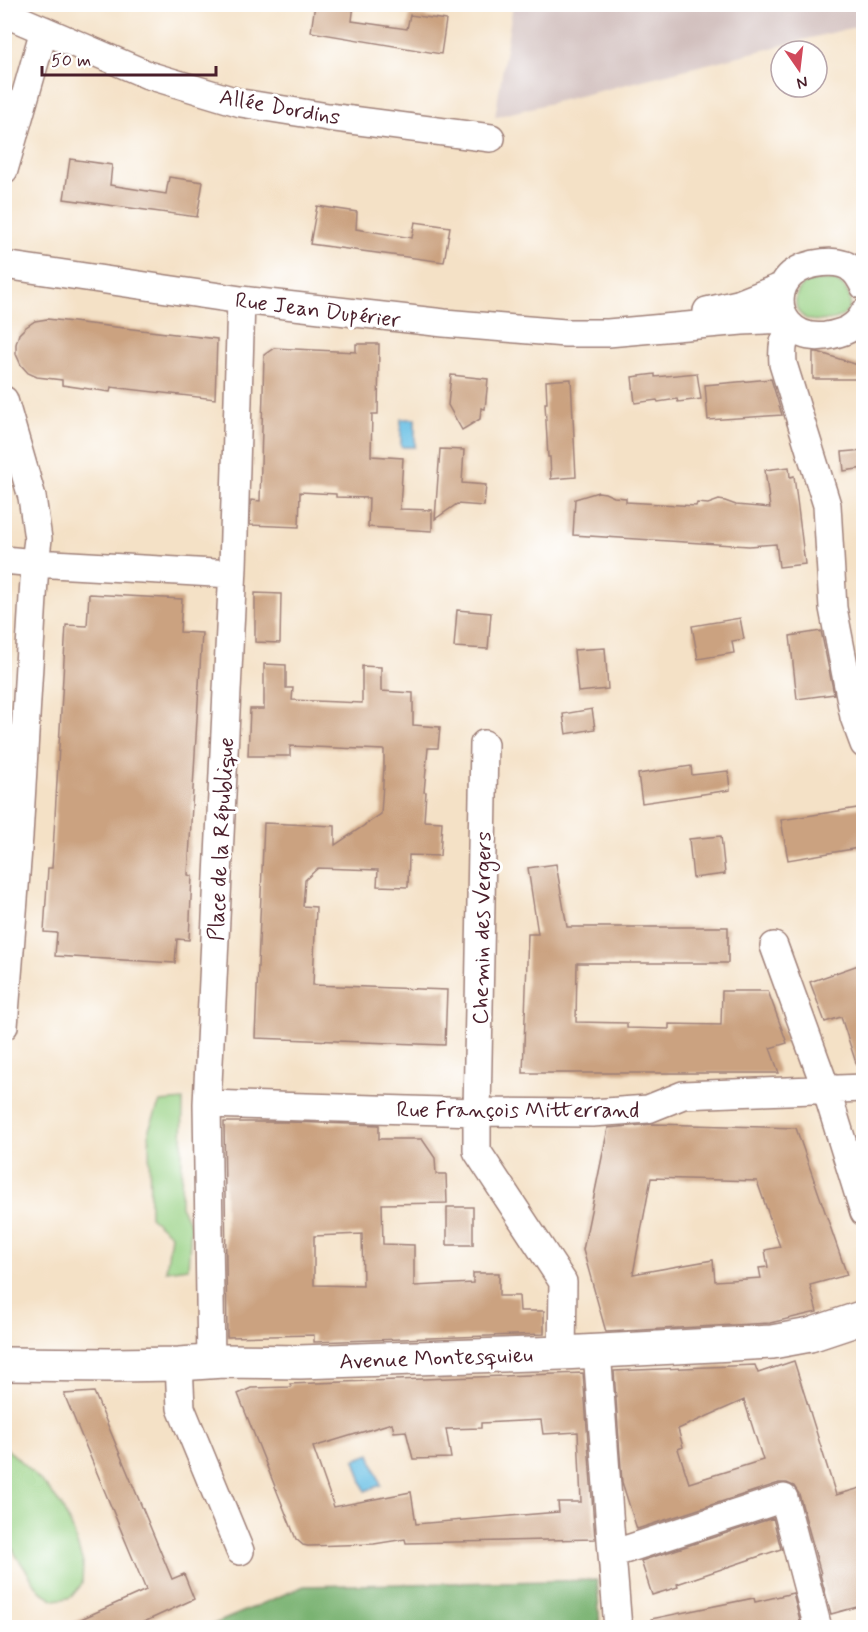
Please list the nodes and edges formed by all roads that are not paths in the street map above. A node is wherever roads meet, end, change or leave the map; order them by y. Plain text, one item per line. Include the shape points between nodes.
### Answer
1 (4, 14) edge
2 (44, 30) junction
3 (491, 138) dead end
4 (4, 170) edge
5 (4, 265) edge
6 (862, 280) edge
7 (783, 286) junction
8 (241, 300) junction
9 (788, 323) junction
10 (633, 330) junction
11 (859, 330) edge
12 (4, 400) edge
13 (4, 560) edge
14 (35, 563) junction
15 (232, 574) junction
16 (484, 744) dead end
17 (864, 744) edge
18 (12, 832) edge
19 (774, 946) dead end
20 (5, 1024) edge
21 (864, 1088) edge
22 (825, 1089) junction
23 (207, 1104) junction
24 (477, 1112) junction
25 (864, 1212) edge
26 (864, 1317) edge
27 (597, 1351) junction
28 (562, 1353) junction
29 (211, 1362) junction
30 (4, 1364) edge
31 (179, 1364) junction
32 (240, 1551) dead end
33 (612, 1554) junction
34 (618, 1628) edge
35 (818, 1628) edge

1 - 2 street, Allée Dordins
2 - 3 street, Allée Dordins via 148,75 241,103
2 - 4 street
5 - 8 street, Rue Jean Dupérier
6 - 7 street, Rue Jean Dupérier via 849,267 821,263 792,274
7 - 9 street via 780,304
7 - 10 street, Rue Jean Dupérier via 738,304
8 - 10 street, Rue Jean Dupérier via 565,333
8 - 15 street, Place de la République
9 - 10 street, Rue Jean Dupérier
9 - 11 street, Rue Jean Dupérier via 801,334 812,336
9 - 17 street via 783,364 827,505 833,608 854,717
12 - 14 street via 32,497 38,539
13 - 14 street
14 - 15 street
14 - 18 street
15 - 23 street, Place de la République
16 - 24 street, Chemin des Vergers
18 - 20 street
19 - 22 street
21 - 22 street, Rue François Mitterrand
22 - 24 street, Rue François Mitterrand via 683,1095 648,1109 592,1113
22 - 25 street
23 - 24 street, Rue François Mitterrand
23 - 29 street, Place de la République
24 - 28 street, Chemin des Vergers via 477,1151 563,1282
26 - 27 main road, Avenue Montesquieu via 810,1335 772,1342
27 - 28 main road, Avenue Montesquieu
27 - 33 street
28 - 29 main road, Avenue Montesquieu
29 - 31 main road, Avenue Montesquieu
30 - 31 main road, Avenue Montesquieu
31 - 32 street via 181,1408
33 - 34 street
33 - 35 street via 784,1498

